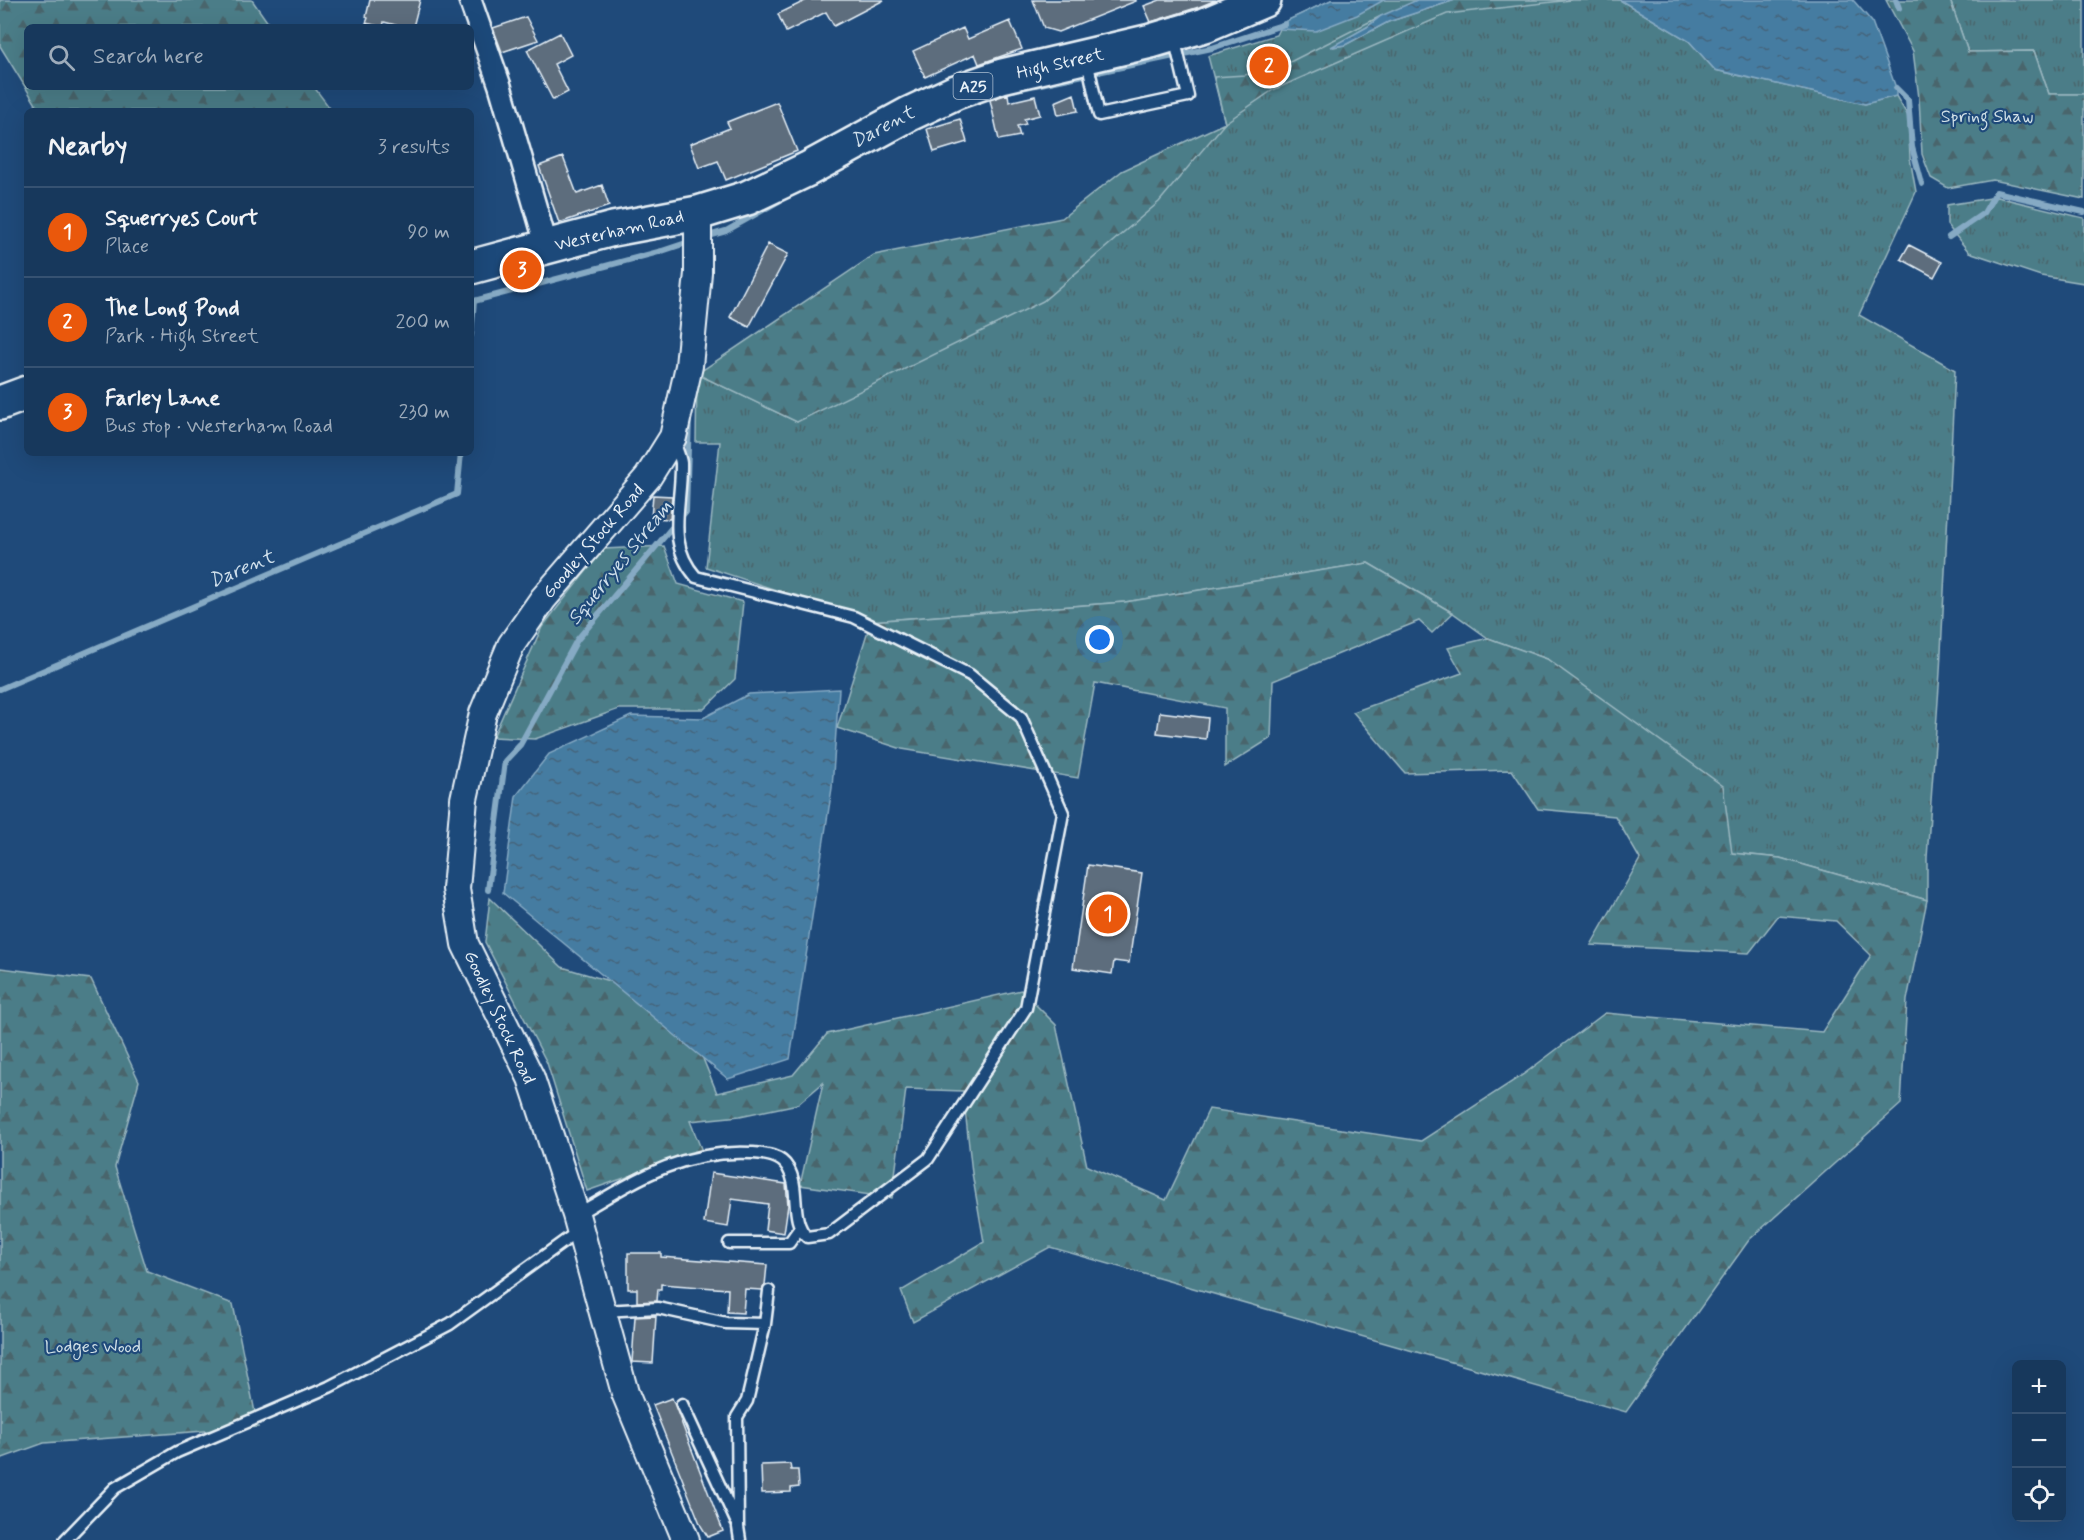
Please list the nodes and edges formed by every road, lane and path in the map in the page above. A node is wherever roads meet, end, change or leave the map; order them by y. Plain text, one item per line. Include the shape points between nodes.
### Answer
1 (470, 0) edge
2 (1264, 0) edge
3 (1176, 42) junction
4 (1089, 70) junction
5 (698, 219) junction
6 (547, 247) junction
7 (474, 266) edge
8 (24, 394) edge
9 (0, 403) edge
10 (673, 437) junction
11 (578, 1223) junction
12 (799, 1229) junction
13 (729, 1243) dead end
14 (769, 1291) dead end
15 (603, 1311) junction
16 (765, 1324) junction
17 (682, 1404) dead end
18 (738, 1527) junction
19 (65, 1540) edge
20 (686, 1540) edge
21 (740, 1540) edge

1 - 6 street via 500,86
2 - 3 main road, High Street / A25
3 - 4 main road, High Street / A25
3 - 4 lane via 1188,96 1099,115
4 - 5 main road, High Street / A25 via 1002,76 956,92 798,174
5 - 6 main road, Westerham Road / A25 via 613,229
5 - 10 street, Goodley Stock Road via 698,273 689,366
6 - 7 main road, Westerham Road / A25
8 - 9 main road
10 - 11 street, Goodley Stock Road via 648,477 543,599 511,645 483,713 464,799 456,889 465,944 531,1078
10 - 12 lane via 681,461 677,541 685,564 696,577 854,617 970,675 1021,717 1063,813 1026,1008 928,1159 829,1234 807,1237
11 - 12 lane via 657,1169 728,1151 769,1154 788,1166
11 - 15 street, Goodley Stock Road
11 - 19 lane via 450,1324 329,1387 177,1452 115,1488
12 - 13 lane via 789,1243
14 - 16 lane
15 - 16 lane via 658,1308 726,1323
15 - 20 street, Goodley Stock Road via 626,1393
16 - 18 lane via 747,1401 737,1417
17 - 18 lane
18 - 21 lane

